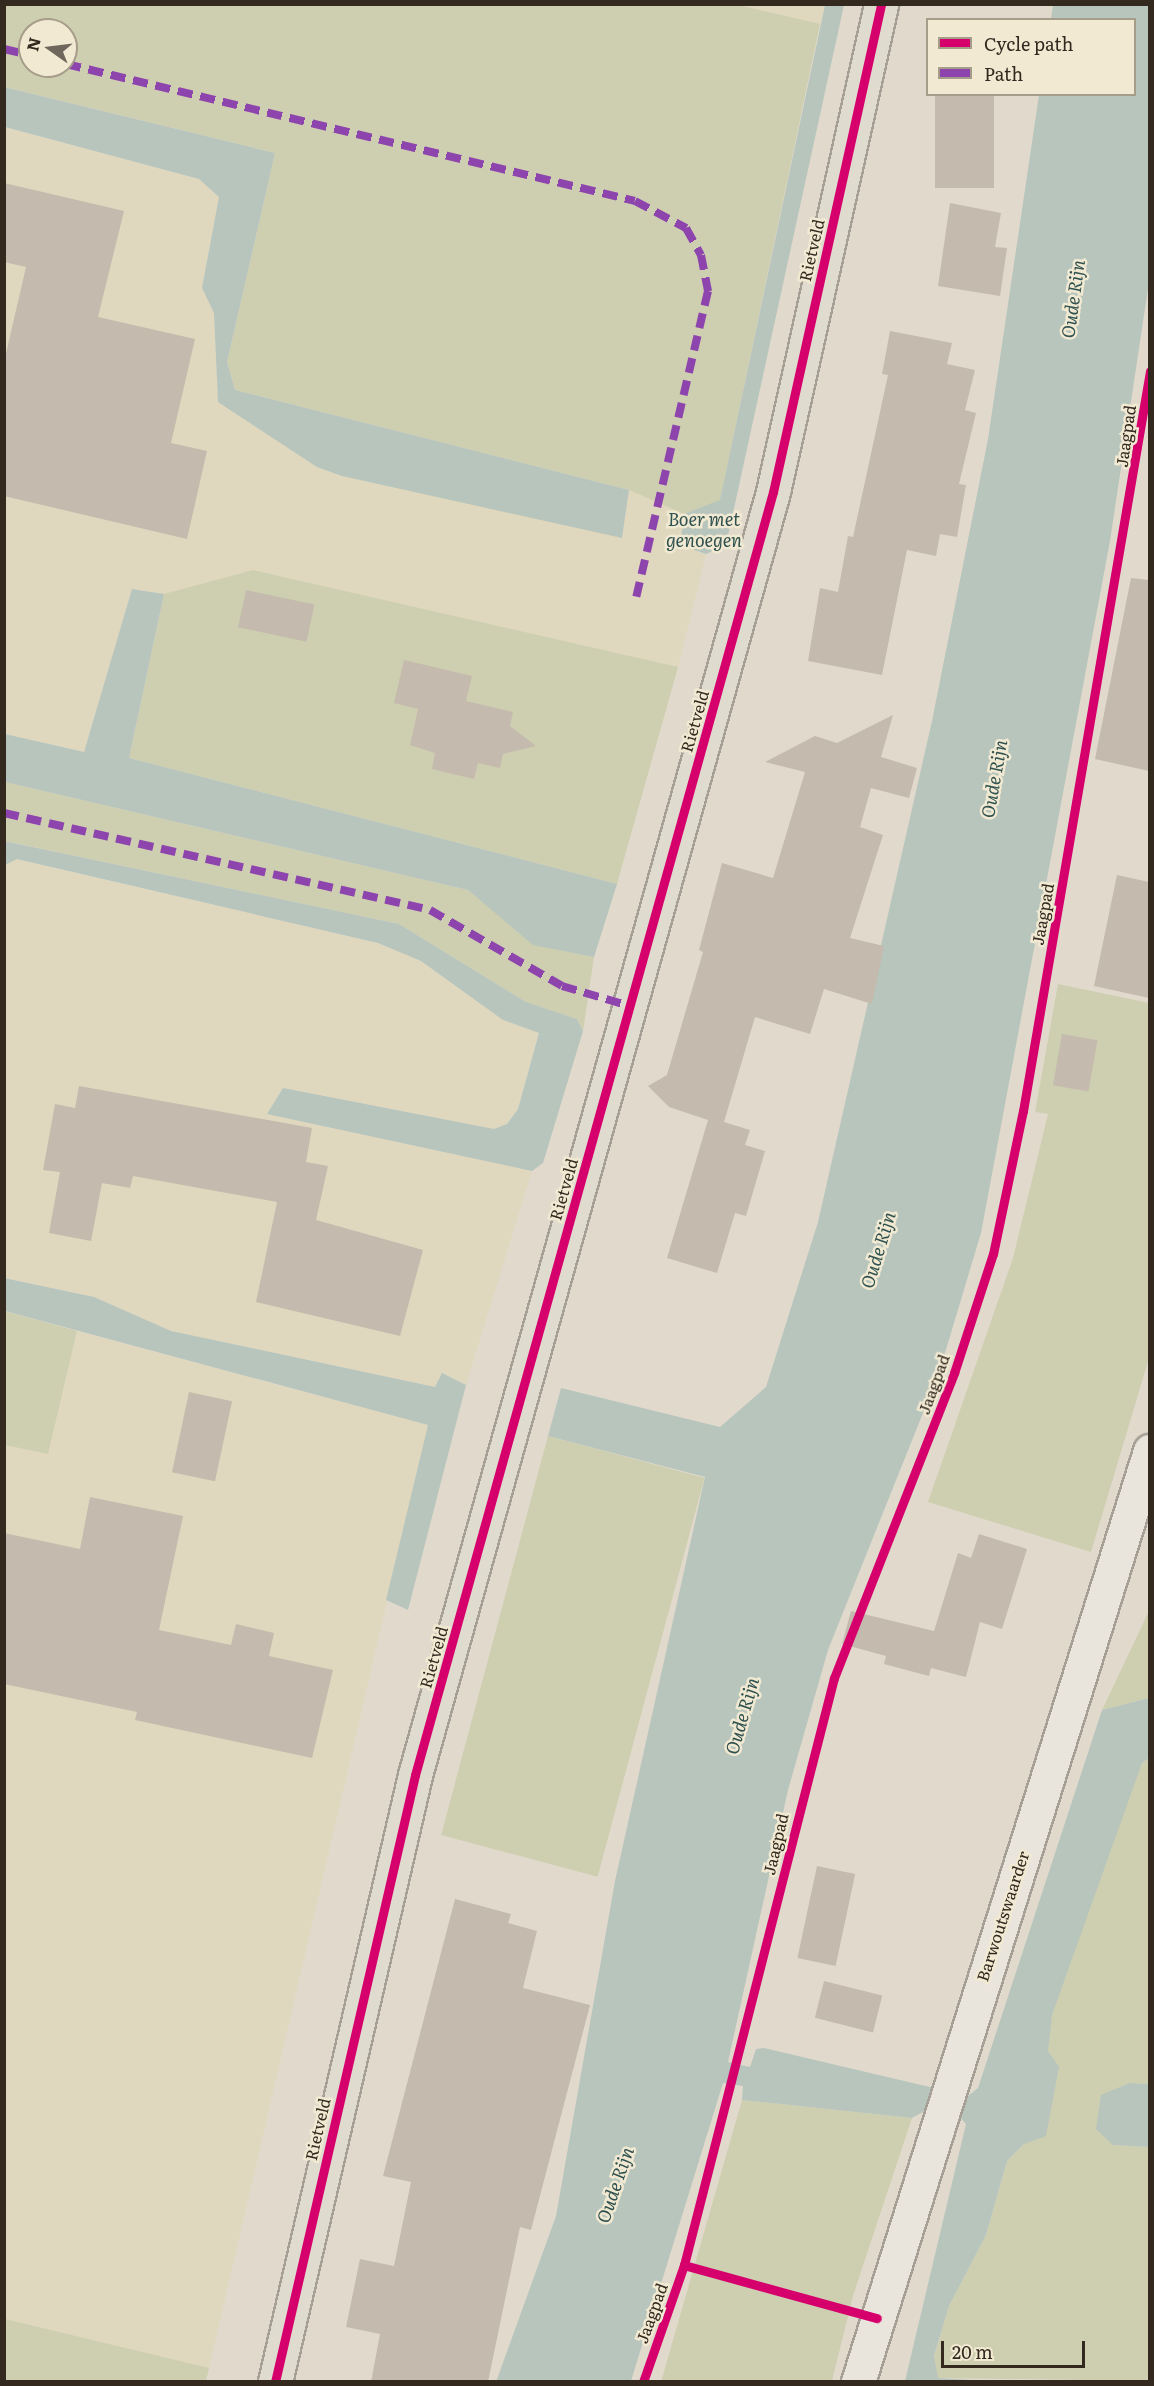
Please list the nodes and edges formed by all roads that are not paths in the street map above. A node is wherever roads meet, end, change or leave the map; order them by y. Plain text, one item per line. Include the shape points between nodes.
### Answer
1 (881, 4) edge
2 (1149, 1451) edge
3 (275, 2382) edge
4 (858, 2382) edge

1 - 3 main road, Rietveld via 773,492 415,1775
2 - 4 street, Barwoutswaarder

